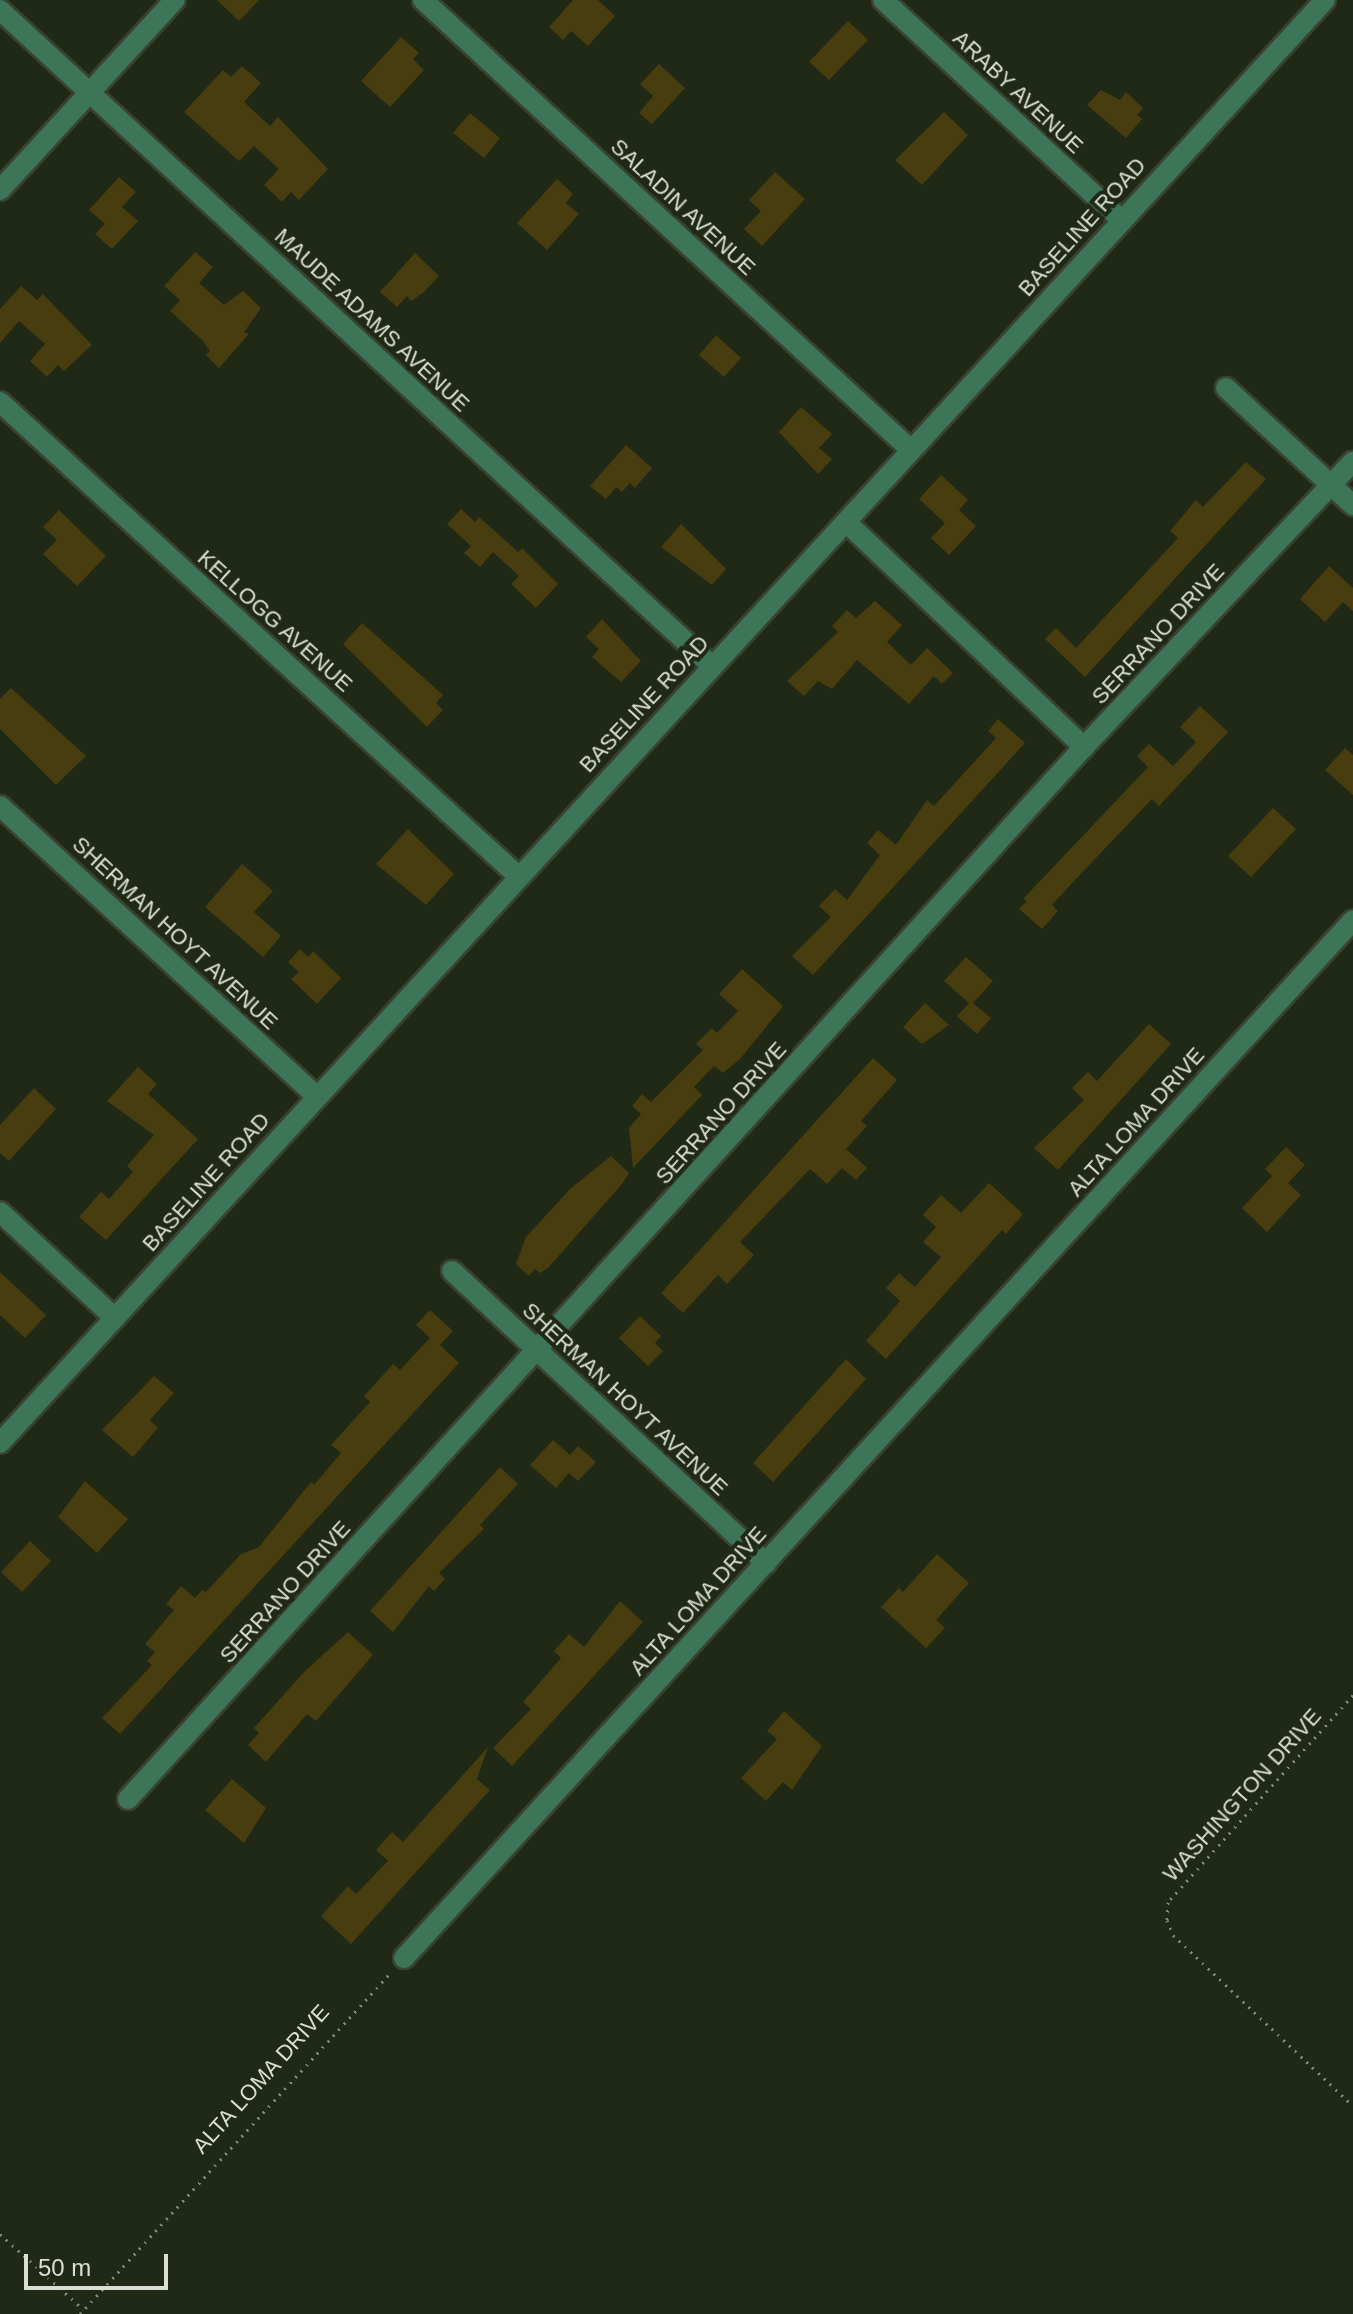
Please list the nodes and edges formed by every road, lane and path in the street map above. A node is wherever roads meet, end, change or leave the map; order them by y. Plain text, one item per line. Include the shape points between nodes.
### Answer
1 (175, 0) edge
2 (423, 0) edge
3 (883, 0) edge
4 (1325, 0) edge
5 (0, 10) edge
6 (91, 92) junction
7 (0, 190) edge
8 (1120, 219) junction
9 (1226, 388) dead end
10 (0, 402) edge
11 (911, 450) junction
12 (1353, 462) edge
13 (1331, 484) junction
14 (1353, 505) edge
15 (846, 522) junction
16 (712, 666) junction
17 (1084, 747) junction
18 (0, 806) edge
19 (518, 876) junction
20 (1353, 920) edge
21 (317, 1096) junction
22 (0, 1212) edge
23 (452, 1271) dead end
24 (115, 1318) junction
25 (538, 1350) junction
26 (0, 1443) edge
27 (766, 1563) junction
28 (1353, 1695) edge
29 (128, 1799) dead end
30 (404, 1958) joint
31 (1353, 2106) edge
32 (0, 2234) edge
33 (83, 2310) junction
34 (80, 2314) edge

1 - 6 street
2 - 11 street, SALADIN AVENUE
3 - 8 street, ARABY AVENUE
4 - 8 street, BASELINE ROAD
5 - 6 street, MAUDE ADAMS AVENUE
6 - 7 street
6 - 16 street, MAUDE ADAMS AVENUE
8 - 11 street, BASELINE ROAD
9 - 13 street
10 - 19 street, KELLOGG AVENUE
11 - 15 street, BASELINE ROAD
12 - 13 street, SERRANO DRIVE
13 - 14 street
13 - 17 street, SERRANO DRIVE
15 - 16 street, BASELINE ROAD
15 - 17 street
16 - 19 street, BASELINE ROAD
17 - 25 street, SERRANO DRIVE
18 - 21 street, SHERMAN HOYT AVENUE
19 - 21 street, BASELINE ROAD
20 - 27 street, ALTA LOMA DRIVE
21 - 24 street, BASELINE ROAD
22 - 24 street
23 - 25 street, SHERMAN HOYT AVENUE
24 - 26 street, BASELINE ROAD
25 - 27 street, SHERMAN HOYT AVENUE
25 - 29 street, SERRANO DRIVE
27 - 30 street, ALTA LOMA DRIVE
28 - 31 path, WASHINGTON DRIVE via 1168,1902 1167,1920 1173,1935
30 - 33 path, ALTA LOMA DRIVE
32 - 33 path
33 - 34 path, ALTA LOMA DRIVE

